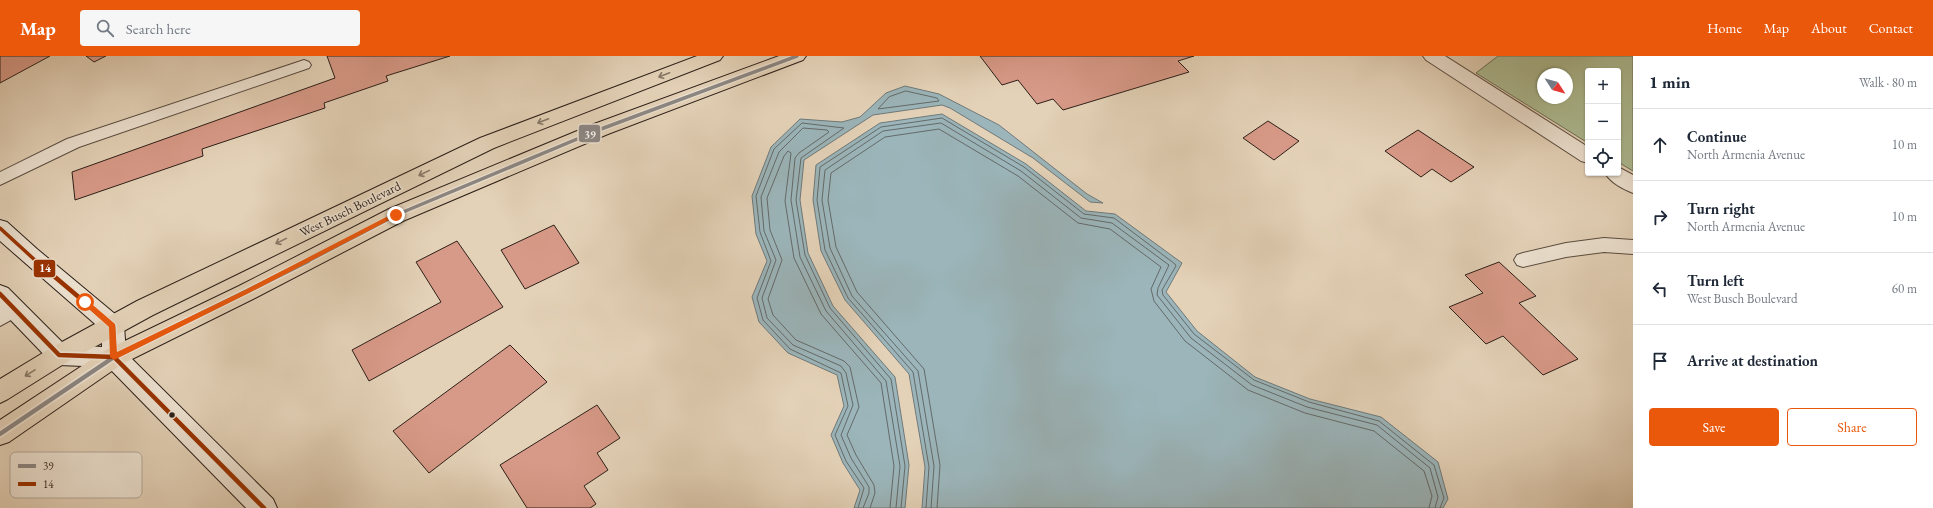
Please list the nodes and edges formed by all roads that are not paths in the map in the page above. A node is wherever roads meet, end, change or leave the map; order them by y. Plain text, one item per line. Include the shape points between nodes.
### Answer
1 (714, 56) edge
2 (797, 56) edge
3 (1432, 56) edge
4 (304, 65) dead end
5 (1585, 154) edge
6 (1620, 176) edge
7 (0, 179) edge
8 (1633, 185) edge
9 (0, 228) edge
10 (1633, 247) edge
11 (1522, 260) dead end
12 (5, 307) edge
13 (113, 326) junction
14 (60, 355) junction
15 (114, 357) junction
16 (0, 392) edge
17 (0, 434) edge
18 (264, 508) edge

1 -> 13 main road, West Busch Boulevard via 487,143 165,298
2 - 15 main road, West Busch Boulevard via 601,129 396,215
3 - 5 main road
4 - 7 lane via 73,143
6 - 8 main road
9 - 13 main road
10 - 11 lane via 1604,245
12 - 14 main road
13 - 14 main road, West Busch Boulevard
13 - 15 main road
14 - 15 main road
14 -> 16 main road, West Busch Boulevard
15 - 17 main road, West Busch Boulevard
15 - 18 main road

